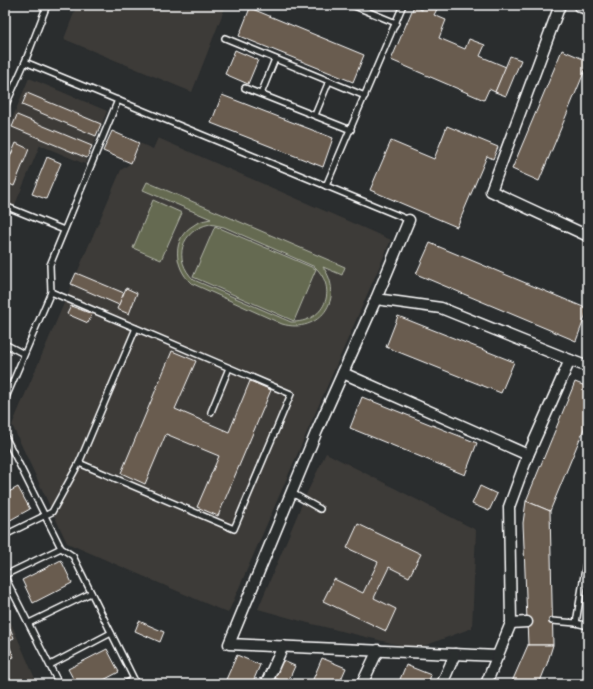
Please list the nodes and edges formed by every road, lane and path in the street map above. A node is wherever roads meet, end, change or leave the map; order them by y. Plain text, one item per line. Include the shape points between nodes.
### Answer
1 (47, 5) edge
2 (352, 5) edge
3 (403, 5) edge
4 (560, 5) edge
5 (580, 5) edge
6 (588, 8) edge
7 (396, 23) junction
8 (225, 38) dead end
9 (275, 59) junction
10 (25, 62) junction
11 (329, 81) junction
12 (245, 88) dead end
13 (262, 94) junction
14 (365, 96) junction
15 (118, 100) junction
16 (5, 107) edge
17 (315, 115) junction
18 (351, 130) junction
19 (326, 186) junction
20 (5, 206) edge
21 (409, 220) joint
22 (64, 230) junction
23 (588, 236) edge
24 (51, 292) junction
25 (376, 299) junction
26 (136, 328) junction
27 (5, 344) edge
28 (24, 354) junction
29 (570, 360) junction
30 (588, 366) edge
31 (229, 368) junction
32 (343, 373) junction
33 (5, 400) edge
34 (211, 412) dead end
35 (5, 436) edge
36 (528, 454) junction
37 (79, 463) junction
38 (292, 494) junction
39 (320, 509) dead end
40 (46, 516) junction
41 (5, 535) edge
42 (61, 548) junction
43 (588, 550) edge
44 (5, 576) edge
45 (91, 593) junction
46 (552, 621) dead end
47 (527, 622) dead end
48 (29, 623) junction
49 (511, 623) junction
50 (576, 623) junction
51 (588, 626) edge
52 (111, 633) junction
53 (282, 646) junction
54 (378, 650) junction
55 (455, 654) junction
56 (498, 656) junction
57 (50, 664) junction
58 (60, 684) edge
59 (125, 684) edge
60 (266, 684) edge
61 (362, 684) edge
62 (442, 684) edge
63 (486, 684) edge

1 - 10 lane
2 - 7 lane
3 - 7 lane
4 - 23 street via 491,191
5 - 6 street
7 - 14 lane
8 - 9 lane
9 - 11 lane
9 - 13 lane
10 - 15 lane
10 - 16 lane
11 - 14 lane
11 - 17 lane
12 - 13 lane
13 - 17 lane
14 - 18 lane
15 - 19 lane
15 - 22 lane
17 - 18 lane
18 - 19 lane
19 - 21 lane
20 - 22 lane
21 - 25 street
22 - 24 lane via 50,265
24 - 26 lane
24 - 28 lane
25 - 29 street via 441,308
25 - 32 street
26 - 31 lane
26 - 37 lane
27 - 28 lane
28 - 33 lane
29 - 30 street
29 - 36 street
31 - 34 lane
31 - 37 lane via 291,394 234,529
32 - 36 street
32 - 38 street
35 - 40 lane
36 - 49 street via 509,507
37 - 40 lane via 52,512
38 - 39 lane
38 - 53 street via 229,644
40 - 41 lane
40 - 42 lane
42 - 44 lane
42 - 45 lane via 73,556
43 - 50 lane
44 - 48 lane
45 - 48 lane
45 - 52 lane
46 - 50 lane
47 - 49 street
48 - 57 lane
49 - 56 street
50 - 51 lane
52 - 57 lane
52 - 59 lane via 134,679
53 - 54 street
53 - 60 street
54 - 55 street
54 - 61 street
55 - 56 street
55 - 62 street
56 - 63 street
57 - 58 lane

